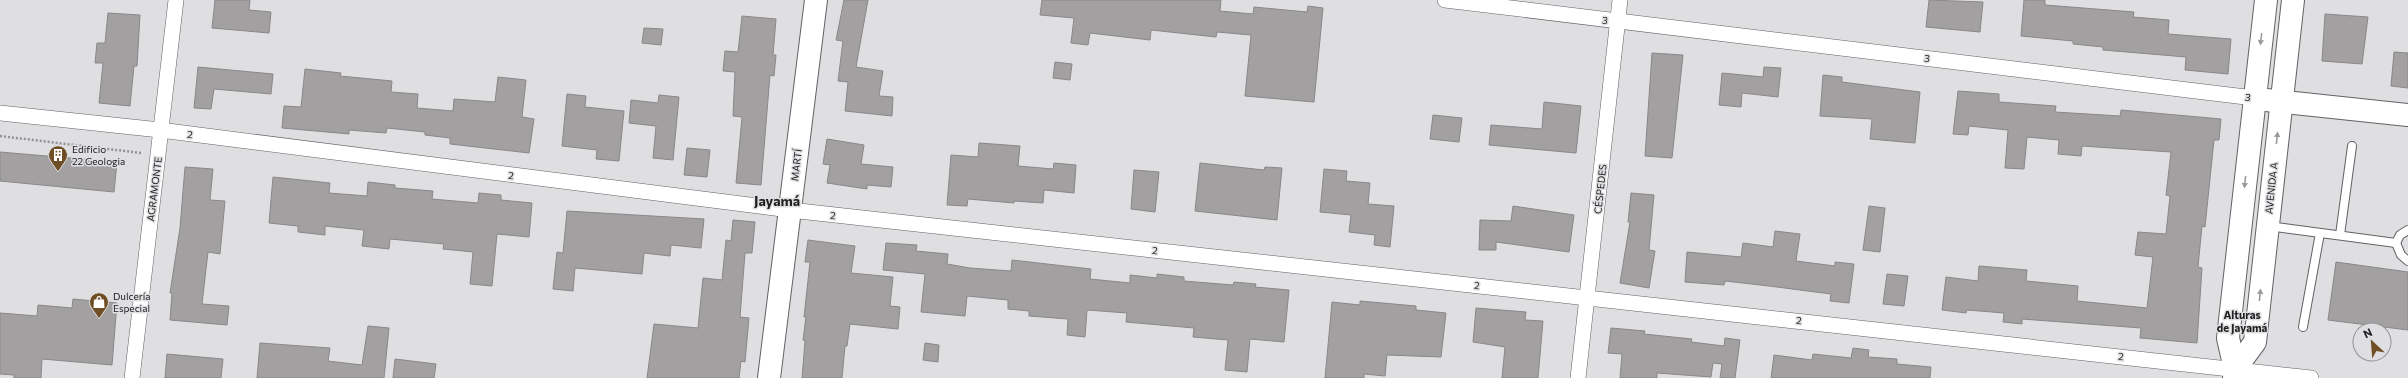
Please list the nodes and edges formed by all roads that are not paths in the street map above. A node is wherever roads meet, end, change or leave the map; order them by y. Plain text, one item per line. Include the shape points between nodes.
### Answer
1 (176, 0) edge
2 (816, 0) edge
3 (1445, 0) edge
4 (1620, 0) edge
5 (2266, 0) edge
6 (2293, 0) edge
7 (1617, 21) junction
8 (2254, 98) junction
9 (2280, 103) junction
10 (0, 113) edge
11 (2408, 115) edge
12 (160, 130) junction
13 (2352, 146) dead end
14 (790, 210) junction
15 (2241, 222) junction
16 (2267, 226) junction
17 (2408, 230) edge
18 (2320, 233) junction
19 (2340, 235) junction
20 (2396, 243) junction
21 (2408, 262) edge
22 (1588, 297) junction
23 (2303, 327) dead end
24 (2234, 374) edge
25 (132, 378) edge
26 (769, 378) edge
27 (1578, 378) edge
28 (2311, 378) edge

1 - 12 street, AGRAMONTE
2 - 14 main road, MARTÍ
3 - 7 street, 3
4 - 7 street, CÉSPEDES
5 -> 8 main road
6 - 9 main road, AVENIDA A
7 - 8 street, 3
7 - 22 street, CÉSPEDES
8 - 9 main road, 3
8 -> 15 main road
9 - 11 main road, 3
16 -> 9 main road, AVENIDA A
10 - 12 street, 2
12 - 14 street, 2
12 - 25 street, AGRAMONTE
13 - 19 lane
14 - 22 street, 2
14 - 26 main road, MARTÍ
15 - 16 main road
15 - 24 main road via 2228,338
16 - 18 lane
24 -> 16 main road, AVENIDA A via 2255,342
17 - 20 lane via 2400,235
18 - 19 lane
18 - 23 lane
19 - 20 lane
20 - 21 lane via 2401,255
22 - 24 street, 2
22 - 27 street, CÉSPEDES
24 - 28 street, 2

